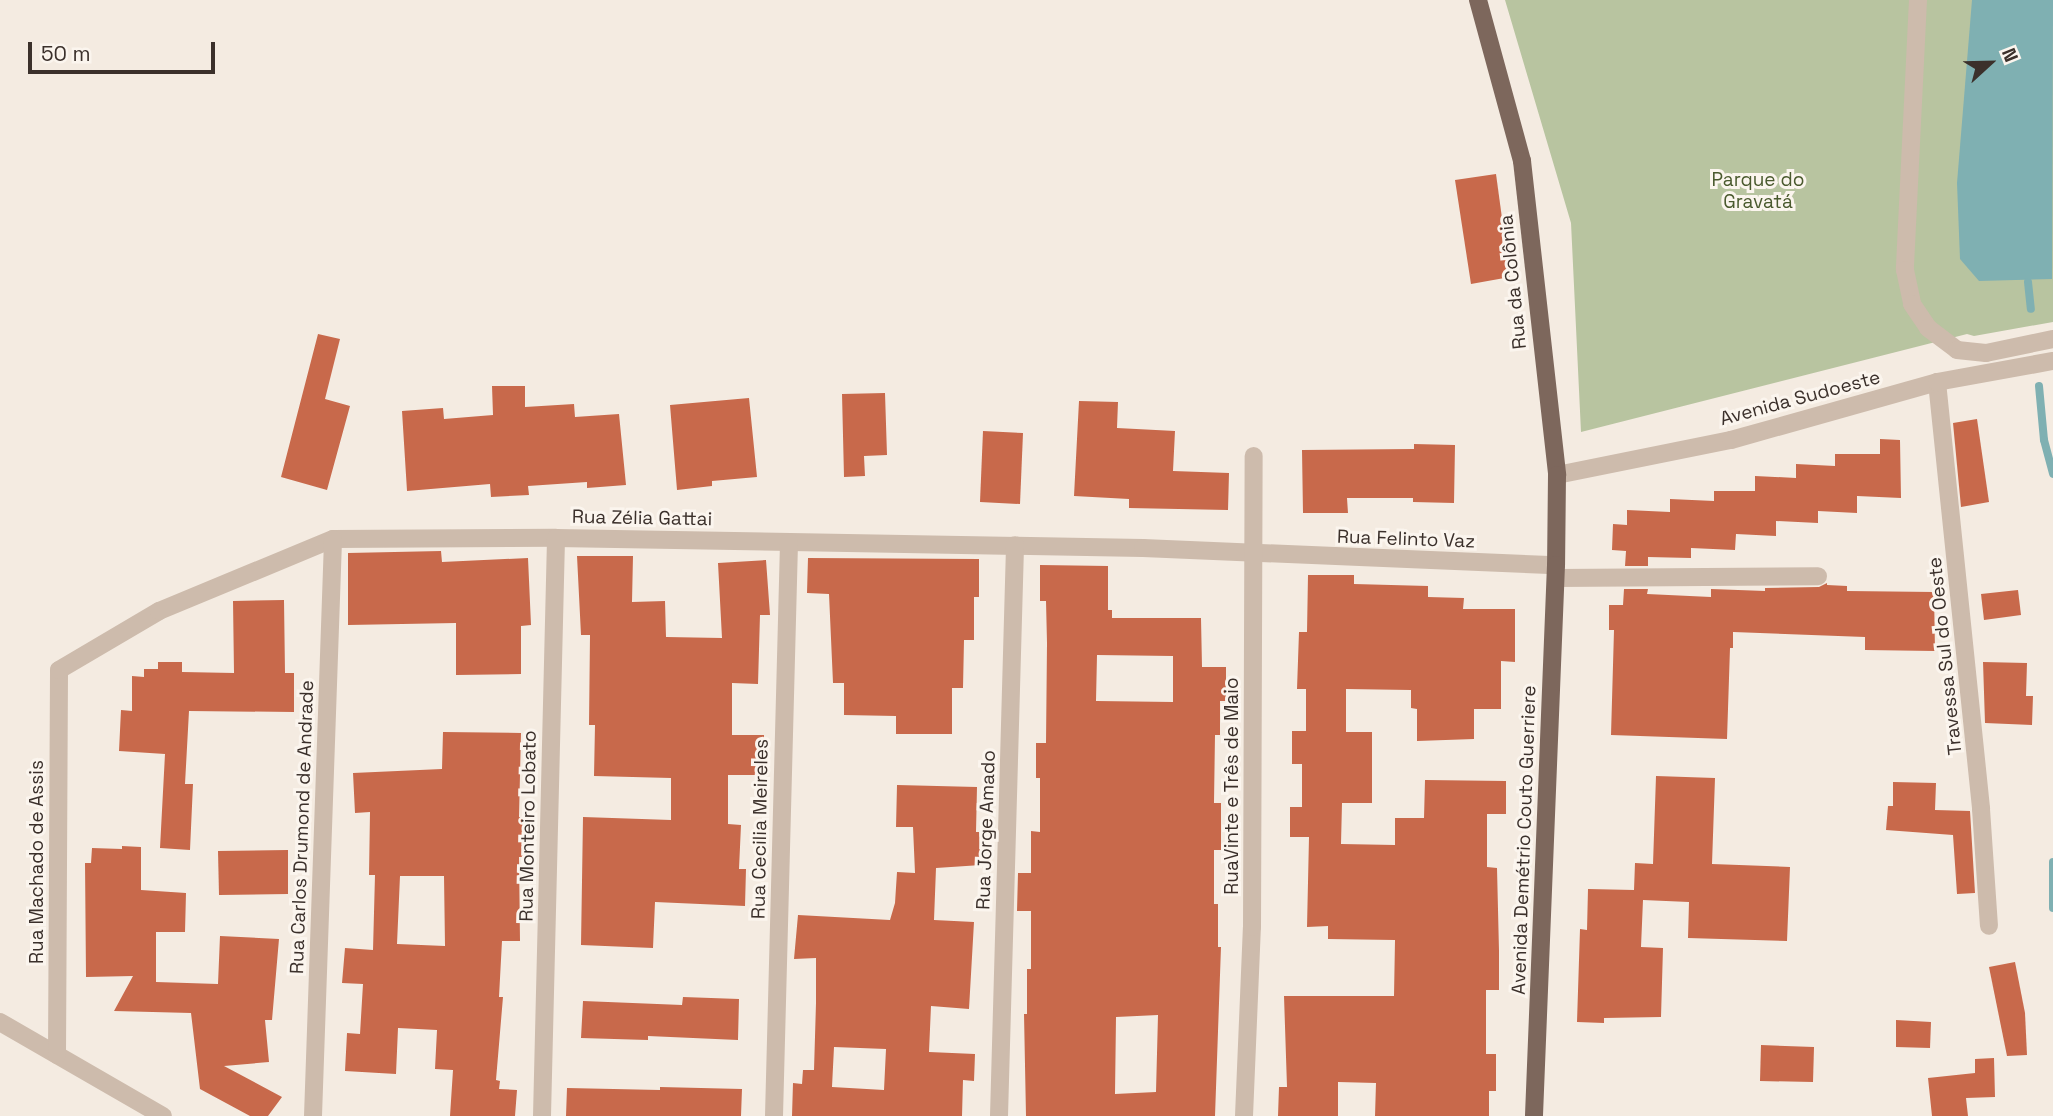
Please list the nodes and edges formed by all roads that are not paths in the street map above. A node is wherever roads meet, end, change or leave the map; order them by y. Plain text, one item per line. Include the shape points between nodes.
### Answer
1 (1478, 0) edge
2 (1918, 0) edge
3 (2053, 338) edge
4 (2053, 361) edge
5 (1937, 382) junction
6 (1254, 456) dead end
7 (1557, 475) junction
8 (556, 538) junction
9 (333, 539) junction
10 (789, 542) junction
11 (1015, 545) junction
12 (1254, 555) junction
13 (1556, 572) junction
14 (1818, 576) dead end
15 (59, 670) joint
16 (1989, 926) dead end
17 (0, 1022) edge
18 (57, 1055) junction
19 (163, 1116) edge
20 (313, 1116) edge
21 (542, 1116) edge
22 (774, 1116) edge
23 (999, 1116) edge
24 (1244, 1116) edge
25 (1534, 1116) edge

1 - 7 main road, Rua da Colônia via 1522,161
2 - 3 street via 1905,270 1912,304 1928,328 1958,350 1986,353
4 - 5 street, Avenida Sudoeste
5 - 7 street, Avenida Sudoeste via 1731,440
5 - 16 street, Travessa Sul do Oeste
6 - 12 street, RuaVinte e Três de Maio
7 - 13 main road, Rua da Colônia
8 - 9 street, Rua Zélia Gattai
8 - 10 street, Rua Zélia Gattai
8 - 21 street, Rua Monteiro Lobato
9 - 15 street, Rua Zélia Gattai via 159,611
9 - 20 street, Rua Carlos Drumond de Andrade
10 - 11 street, Rua Zélia Gattai
10 - 22 street, Rua Cecilia Meireles
11 - 12 street, Rua Zélia Gattai
11 - 23 street, Rua Jorge Amado
12 - 13 street, Rua Felinto Vaz
12 - 24 street, RuaVinte e Três de Maio via 1252,927
13 - 14 street, Rua Felinto Vaz
13 - 25 main road, Avenida Demétrio Couto Guerriere
15 - 18 street, Rua Machado de Assis
17 - 18 street
18 - 19 street

